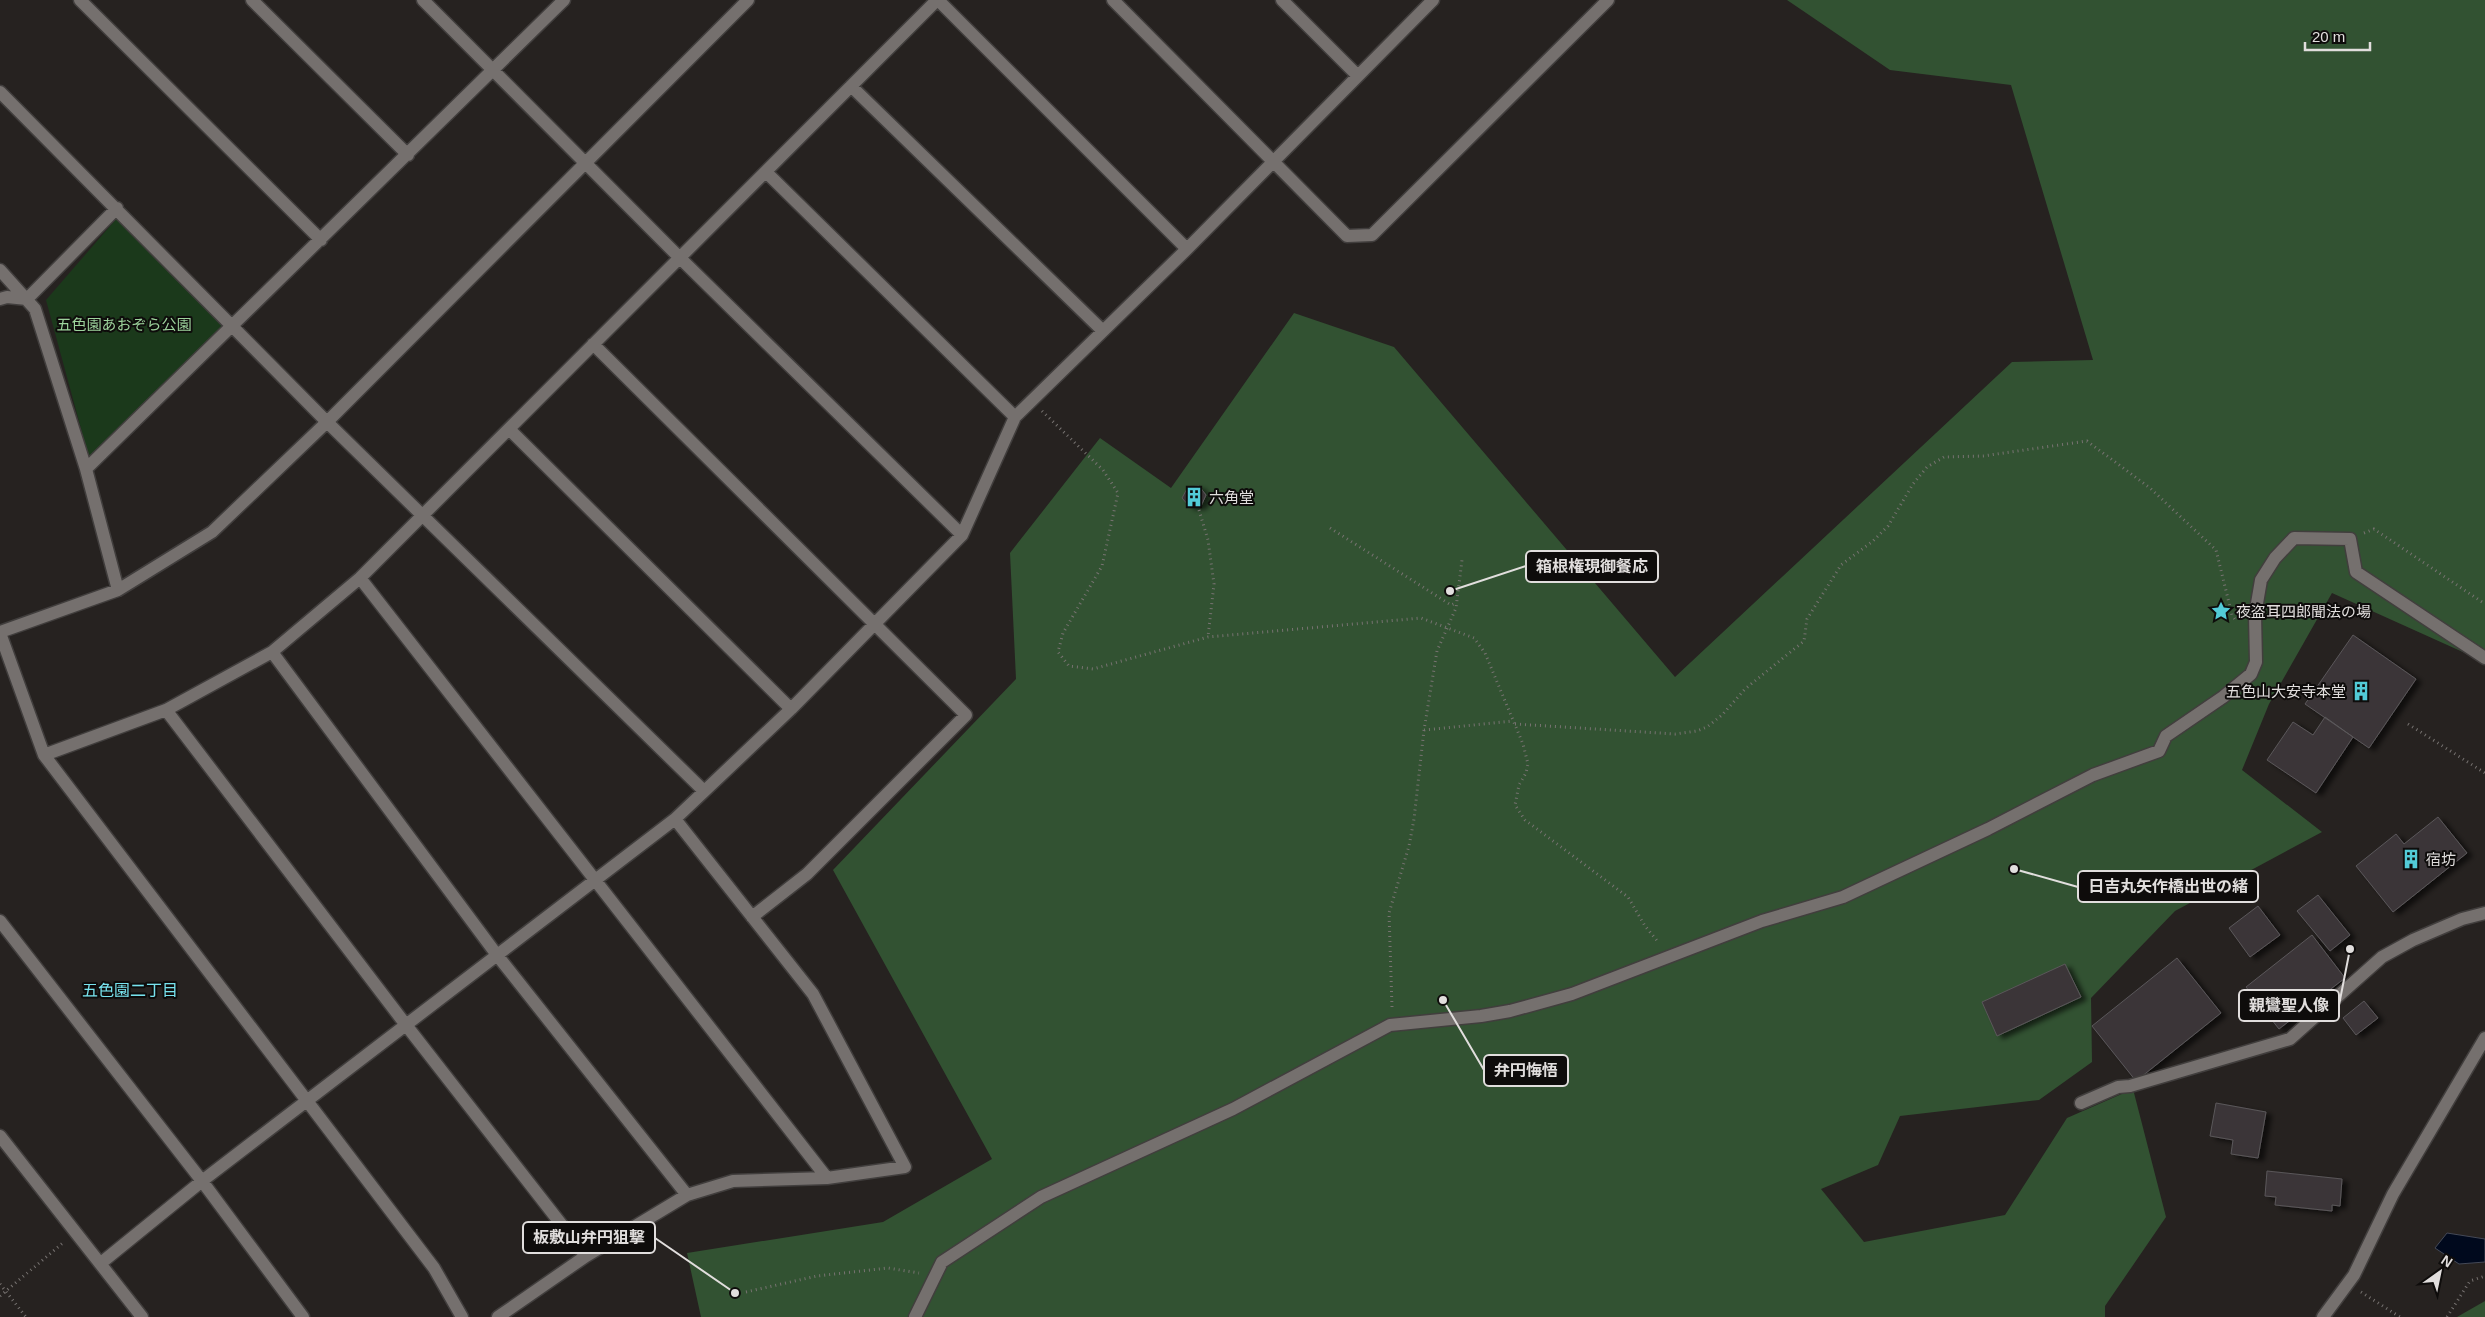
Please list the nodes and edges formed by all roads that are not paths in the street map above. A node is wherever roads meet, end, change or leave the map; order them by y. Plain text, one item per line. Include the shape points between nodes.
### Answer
1 (80, 0) edge
2 (252, 0) edge
3 (423, 0) edge
4 (564, 0) edge
5 (748, 0) edge
6 (938, 0) edge
7 (1113, 0) edge
8 (1282, 0) edge
9 (1433, 0) edge
10 (1608, 0) edge
11 (493, 70) junction
12 (1357, 75) junction
13 (851, 86) junction
14 (0, 92) edge
15 (408, 155) junction
16 (1275, 161) junction
17 (584, 162) junction
18 (766, 172) junction
19 (117, 208) junction
20 (321, 240) junction
21 (1187, 249) junction
22 (680, 258) junction
23 (0, 270) edge
24 (0, 299) edge
25 (27, 299) junction
26 (232, 326) junction
27 (1103, 331) junction
28 (593, 344) junction
29 (1015, 417) junction
30 (327, 422) junction
31 (509, 429) junction
32 (86, 469) junction
33 (421, 514) junction
34 (962, 535) junction
35 (360, 578) junction
36 (118, 590) junction
37 (875, 624) junction
38 (0, 632) edge
39 (272, 652) junction
40 (2485, 658) edge
41 (790, 709) junction
42 (166, 710) junction
43 (44, 755) junction
44 (704, 791) junction
45 (675, 819) junction
46 (596, 881) junction
47 (2485, 913) edge
48 (752, 917) junction
49 (0, 921) edge
50 (497, 955) junction
51 (406, 1025) junction
52 (2485, 1038) edge
53 (308, 1101) junction
54 (2081, 1102) dead end
55 (0, 1136) edge
56 (827, 1178) junction
57 (202, 1182) junction
58 (686, 1195) junction
59 (586, 1256) junction
60 (101, 1263) junction
61 (142, 1317) edge
62 (303, 1317) edge
63 (462, 1317) edge
64 (498, 1317) edge
65 (915, 1317) edge
66 (2323, 1317) edge

1 - 20 street
2 - 15 street
3 - 11 street
4 - 11 street
5 - 17 street
6 - 13 street
6 - 21 street
7 - 16 street
8 - 12 street
9 - 12 street
10 - 16 street via 1372,235 1347,236
11 - 15 street
11 - 17 street
12 - 16 street
13 - 18 street
13 - 27 street
14 - 19 street
15 - 20 street
16 - 21 street
17 - 22 street
17 - 30 street
18 - 22 street
18 - 29 street
19 - 25 street
19 - 26 street
20 - 26 street
21 - 27 street
22 - 28 street
22 - 34 street
23 - 25 street
24 - 25 street
25 - 32 street via 36,309
26 - 30 street
26 - 32 street
27 - 29 street
28 - 31 street
28 - 37 street
29 - 34 street
30 - 33 street
30 - 36 street via 212,532
31 - 33 street
31 - 41 street
32 - 36 street
33 - 35 street
33 - 44 street
34 - 37 street
35 - 39 street
35 - 46 street
36 - 38 street
37 - 41 street
37 - 48 street via 966,715 807,874
38 - 43 street
39 - 42 street
39 - 50 street
40 - 65 street via 2356,572 2350,539 2294,538 2275,558 2262,580 2255,615 2256,662 2251,674 2166,736 2159,751 2094,775 1843,897 1762,921 1572,994 1510,1011 1390,1025 1233,1110 1041,1197 942,1262
41 - 44 street
42 - 43 street
42 - 51 street
43 - 53 street
44 - 45 street
45 - 46 street
45 - 48 street
46 - 50 street
46 - 56 street
47 - 54 street via 2462,919 2382,957 2290,1040 2118,1087
48 - 56 street via 813,994 905,1167
49 - 57 street
50 - 51 street
50 - 58 street
51 - 53 street
51 - 59 street
52 - 66 street via 2393,1194 2348,1283
53 - 57 street
53 - 63 street via 434,1268
55 - 60 street
56 - 58 street via 733,1181
57 - 60 street
57 - 62 street
58 - 59 street
59 - 64 street
60 - 61 street

